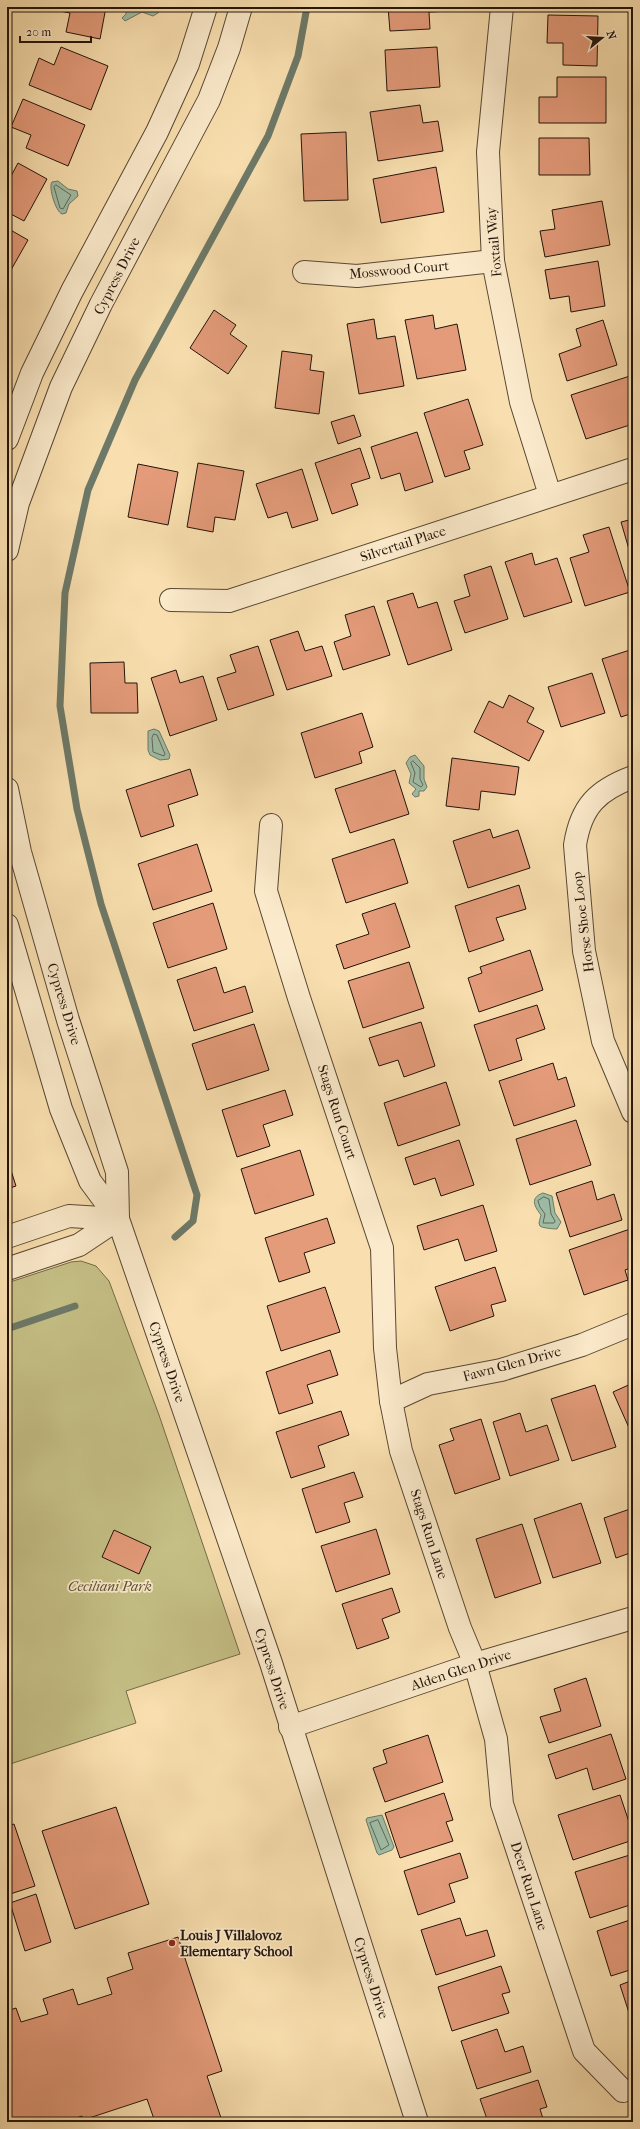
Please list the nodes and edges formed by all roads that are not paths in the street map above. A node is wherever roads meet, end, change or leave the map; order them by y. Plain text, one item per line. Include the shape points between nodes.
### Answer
1 (206, 7) edge
2 (241, 7) edge
3 (502, 7) edge
4 (493, 261) junction
5 (304, 272) dead end
6 (7, 439) edge
7 (633, 469) edge
8 (550, 495) junction
9 (7, 550) edge
10 (171, 600) dead end
11 (633, 777) edge
12 (7, 789) edge
13 (271, 825) dead end
14 (7, 925) edge
15 (633, 1112) edge
16 (118, 1219) junction
17 (7, 1237) edge
18 (7, 1269) edge
19 (633, 1324) edge
20 (391, 1401) junction
21 (633, 1618) edge
22 (475, 1664) junction
23 (290, 1727) junction
24 (623, 2092) dead end
25 (417, 2122) edge

1 - 6 street via 188,64 157,132 72,290 32,373
2 - 9 street, Cypress Drive via 229,48 208,100 101,304 61,387 18,503
3 - 4 street, Foxtail Way via 488,152
4 - 5 street, Mosswood Court via 357,276
4 - 8 street, Foxtail Way via 521,402
7 - 8 street, Silvertail Place
8 - 10 street, Silvertail Place via 229,601
11 - 15 street, Horse Shoe Loop via 614,784 590,802 577,830 575,845 584,951 603,1041
12 - 16 street, Cypress Drive via 20,852 63,1005 117,1172
13 - 20 street, Stags Run Court via 266,891 382,1248 384,1345
14 - 16 street, Cypress Drive via 61,1109 90,1181
16 - 17 street via 69,1216
16 - 18 street via 79,1245
16 - 23 street, Cypress Drive via 271,1663
19 - 20 street, Fawn Glen Drive via 582,1345 501,1370 428,1384
20 - 22 street, Stags Run Lane via 401,1451 460,1628
21 - 22 street, Alden Glen Drive
22 - 23 street, Alden Glen Drive
22 - 24 street, Deer Run Lane via 496,1739 502,1804 584,2051
23 - 25 street, Cypress Drive

